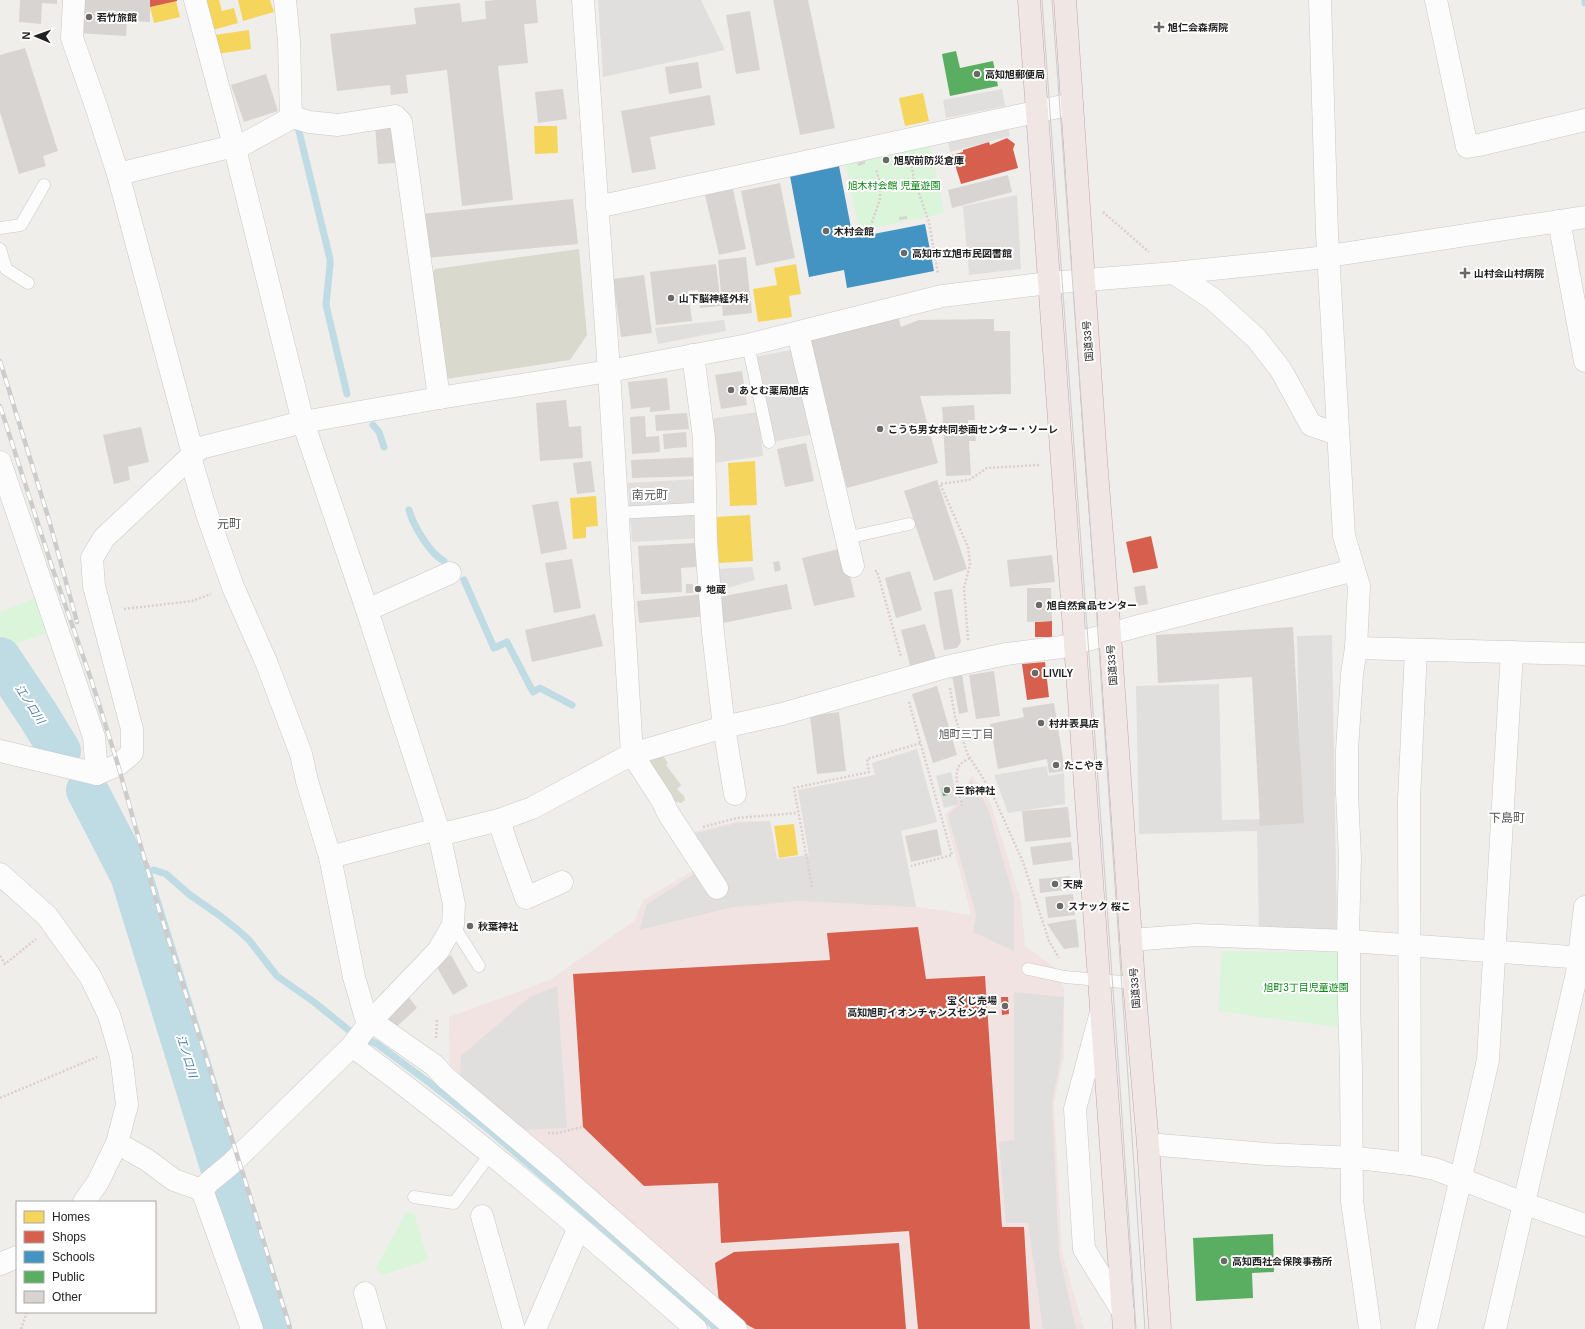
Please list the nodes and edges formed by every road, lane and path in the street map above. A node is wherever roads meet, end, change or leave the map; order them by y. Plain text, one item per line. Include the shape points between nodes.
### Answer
1 (74, 0) edge
2 (195, 0) edge
3 (583, 0) edge
4 (1029, 0) edge
5 (1065, 0) edge
6 (1320, 0) edge
7 (1436, 0) edge
8 (291, 2) edge
9 (1072, 104) junction
10 (1036, 112) junction
11 (292, 118) junction
12 (1585, 120) edge
13 (906, 140) junction
14 (234, 147) junction
15 (873, 147) junction
16 (118, 174) junction
17 (914, 179) junction
18 (880, 182) junction
19 (44, 185) dead end
20 (1077, 189) junction
21 (597, 207) junction
22 (1585, 217) edge
23 (1559, 221) junction
24 (0, 228) edge
25 (868, 234) dead end
26 (0, 249) edge
27 (1329, 256) junction
28 (1174, 273) junction
29 (1084, 280) junction
30 (28, 283) dead end
31 (1049, 283) junction
32 (942, 296) junction
33 (798, 333) junction
34 (748, 345) junction
35 (693, 355) junction
36 (1585, 361) edge
37 (609, 371) junction
38 (439, 398) junction
39 (304, 422) junction
40 (1338, 434) junction
41 (769, 442) dead end
42 (192, 455) junction
43 (0, 462) edge
44 (1062, 464) junction
45 (693, 509) dead end
46 (617, 513) junction
47 (909, 524) dead end
48 (846, 538) junction
49 (853, 566) joint
50 (1354, 570) junction
51 (450, 573) dead end
52 (233, 587) junction
53 (367, 610) junction
54 (101, 611) junction
55 (1110, 634) junction
56 (1075, 644) junction
57 (1356, 648) junction
58 (1416, 650) junction
59 (1512, 652) junction
60 (1585, 654) edge
61 (970, 662) junction
62 (946, 667) junction
63 (905, 679) junction
64 (724, 727) junction
65 (921, 743) junction
66 (0, 751) edge
67 (632, 754) junction
68 (970, 758) junction
69 (97, 774) junction
70 (958, 787) junction
71 (948, 790) dead end
72 (735, 794) dead end
73 (962, 806) dead end
74 (797, 813) junction
75 (499, 820) junction
76 (438, 832) junction
77 (681, 833) junction
78 (330, 857) junction
79 (912, 866) dead end
80 (0, 874) edge
81 (562, 882) dead end
82 (812, 887) dead end
83 (717, 888) dead end
84 (1585, 907) edge
85 (53, 924) junction
86 (453, 925) junction
87 (1131, 940) junction
88 (1349, 941) junction
89 (1410, 945) junction
90 (1495, 951) junction
91 (0, 956) edge
92 (1582, 957) edge
93 (478, 966) dead end
94 (1028, 969) dead end
95 (1063, 976) junction
96 (1099, 980) junction
97 (1134, 982) junction
98 (1101, 1013) junction
99 (362, 1033) junction
100 (119, 1049) junction
101 (0, 1098) edge
102 (117, 1143) junction
103 (1148, 1144) junction
104 (491, 1153) junction
105 (1351, 1158) junction
106 (1410, 1164) junction
107 (1460, 1179) junction
108 (205, 1186) junction
109 (414, 1197) dead end
110 (85, 1201) edge
111 (1523, 1203) junction
112 (482, 1216) dead end
113 (1585, 1225) edge
114 (579, 1227) junction
115 (16, 1257) edge
116 (0, 1264) edge
117 (365, 1293) dead end
118 (27, 1313) edge
119 (1124, 1320) edge
120 (21, 1329) edge
121 (252, 1329) edge
122 (375, 1329) edge
123 (514, 1329) edge
124 (535, 1329) edge
125 (696, 1329) edge
126 (736, 1329) edge
127 (1160, 1329) edge
128 (1370, 1329) edge
129 (1426, 1329) edge
130 (1495, 1329) edge

1 - 16 street via 72,38
2 - 14 street
3 - 21 street
4 - 10 highway
5 - 9 highway, 国道33号
6 - 27 street
7 - 12 street via 1467,147
8 - 11 street via 289,41
9 - 10 street
9 - 20 highway, 国道33号
10 - 13 street
10 - 31 highway
11 - 14 street
11 - 38 street via 338,125 395,116 401,122
13 - 15 street
13 - 17 path
14 - 16 street
14 - 39 street
15 - 18 path
15 - 21 street
16 - 42 street
17 - 18 path
17 - 32 path via 928,222
18 - 25 path via 880,199
19 - 24 lane via 21,225
20 - 28 path
20 - 29 highway, 国道33号
21 - 37 street
22 - 23 street
23 - 27 street
23 - 36 street
26 - 30 lane via 6,269
27 - 28 street
27 - 40 street
28 - 29 street
28 - 40 street via 1213,299 1256,338 1281,370 1311,424
29 - 31 street
29 - 55 highway, 国道33号
31 - 32 street
31 - 44 highway
32 - 33 street
33 - 34 street
33 - 48 street
34 - 35 street
34 - 41 lane
35 - 37 street
35 - 64 street via 704,438 707,551
37 - 38 street
37 - 46 street
38 - 39 street
39 - 42 street via 200,448
39 - 53 street
40 - 50 street via 1344,536
42 - 52 street via 207,514
42 - 54 street via 104,538 92,558 94,586
43 - 69 street via 94,737
44 - 56 highway
44 - 61 path via 987,468 969,480 940,484 968,547 970,564 964,588
45 - 46 lane
46 - 67 street
47 - 48 lane
48 - 49 street
49 - 63 path via 876,571
50 - 55 street
50 - 57 street via 1358,586
51 - 53 street
52 - 54 path via 192,601
52 - 78 street via 285,709 301,754
53 - 76 street
54 - 69 street via 132,729 132,753 118,765
55 - 56 street
55 - 87 highway, 国道33号
56 - 61 street
56 - 96 highway
57 - 58 street
57 - 88 street via 1347,750
58 - 59 street
58 - 89 street via 1409,800
59 - 60 street
59 - 90 street
61 - 62 street
62 - 63 street
62 - 68 path via 954,717
63 - 64 street via 782,714
63 - 65 path
64 - 67 street
64 - 72 street
65 - 74 path via 867,759 870,772 794,788
65 - 79 path via 952,855
66 - 69 street
67 - 75 street via 532,808
67 - 77 street
68 - 70 path via 958,768
68 - 95 path via 991,790 1023,862 1049,941 1059,956
70 - 71 path
70 - 73 path
74 - 77 path via 737,818
74 - 82 path
75 - 76 street
75 - 81 street via 526,898
76 - 78 street
76 - 86 street via 454,904
77 - 83 street
78 - 99 street via 354,976
80 - 85 street
84 - 92 street
85 - 91 path via 5,964
85 - 100 street via 90,976 110,1015
86 - 93 lane
86 - 99 street via 438,951
87 - 88 street via 1196,935
87 - 97 highway, 国道33号
88 - 89 street
88 - 105 street
89 - 90 street
89 - 106 street
90 - 92 street
90 - 107 street via 1488,1060
92 - 111 street via 1576,973
94 - 95 lane
95 - 96 lane
96 - 97 lane
96 - 98 highway
97 - 103 highway, 国道33号
98 - 119 highway
98 - 119 street via 1075,1109 1083,1241 1084,1249
99 - 104 street via 403,1083
99 - 108 street via 232,1163
99 - 126 street via 434,1065
100 - 101 path
100 - 102 street via 127,1105
102 - 108 street via 147,1160 174,1180
102 - 110 street via 98,1182
103 - 105 street
103 - 127 highway, 国道33号
104 - 109 lane via 454,1203
104 - 114 street
105 - 106 street
105 - 128 street via 1352,1201
106 - 107 street via 1435,1169
107 - 111 street
107 - 129 street
108 - 121 street
111 - 113 street
111 - 130 street
112 - 123 street
114 - 124 street
114 - 125 street
115 - 116 street
117 - 122 street
118 - 120 path

